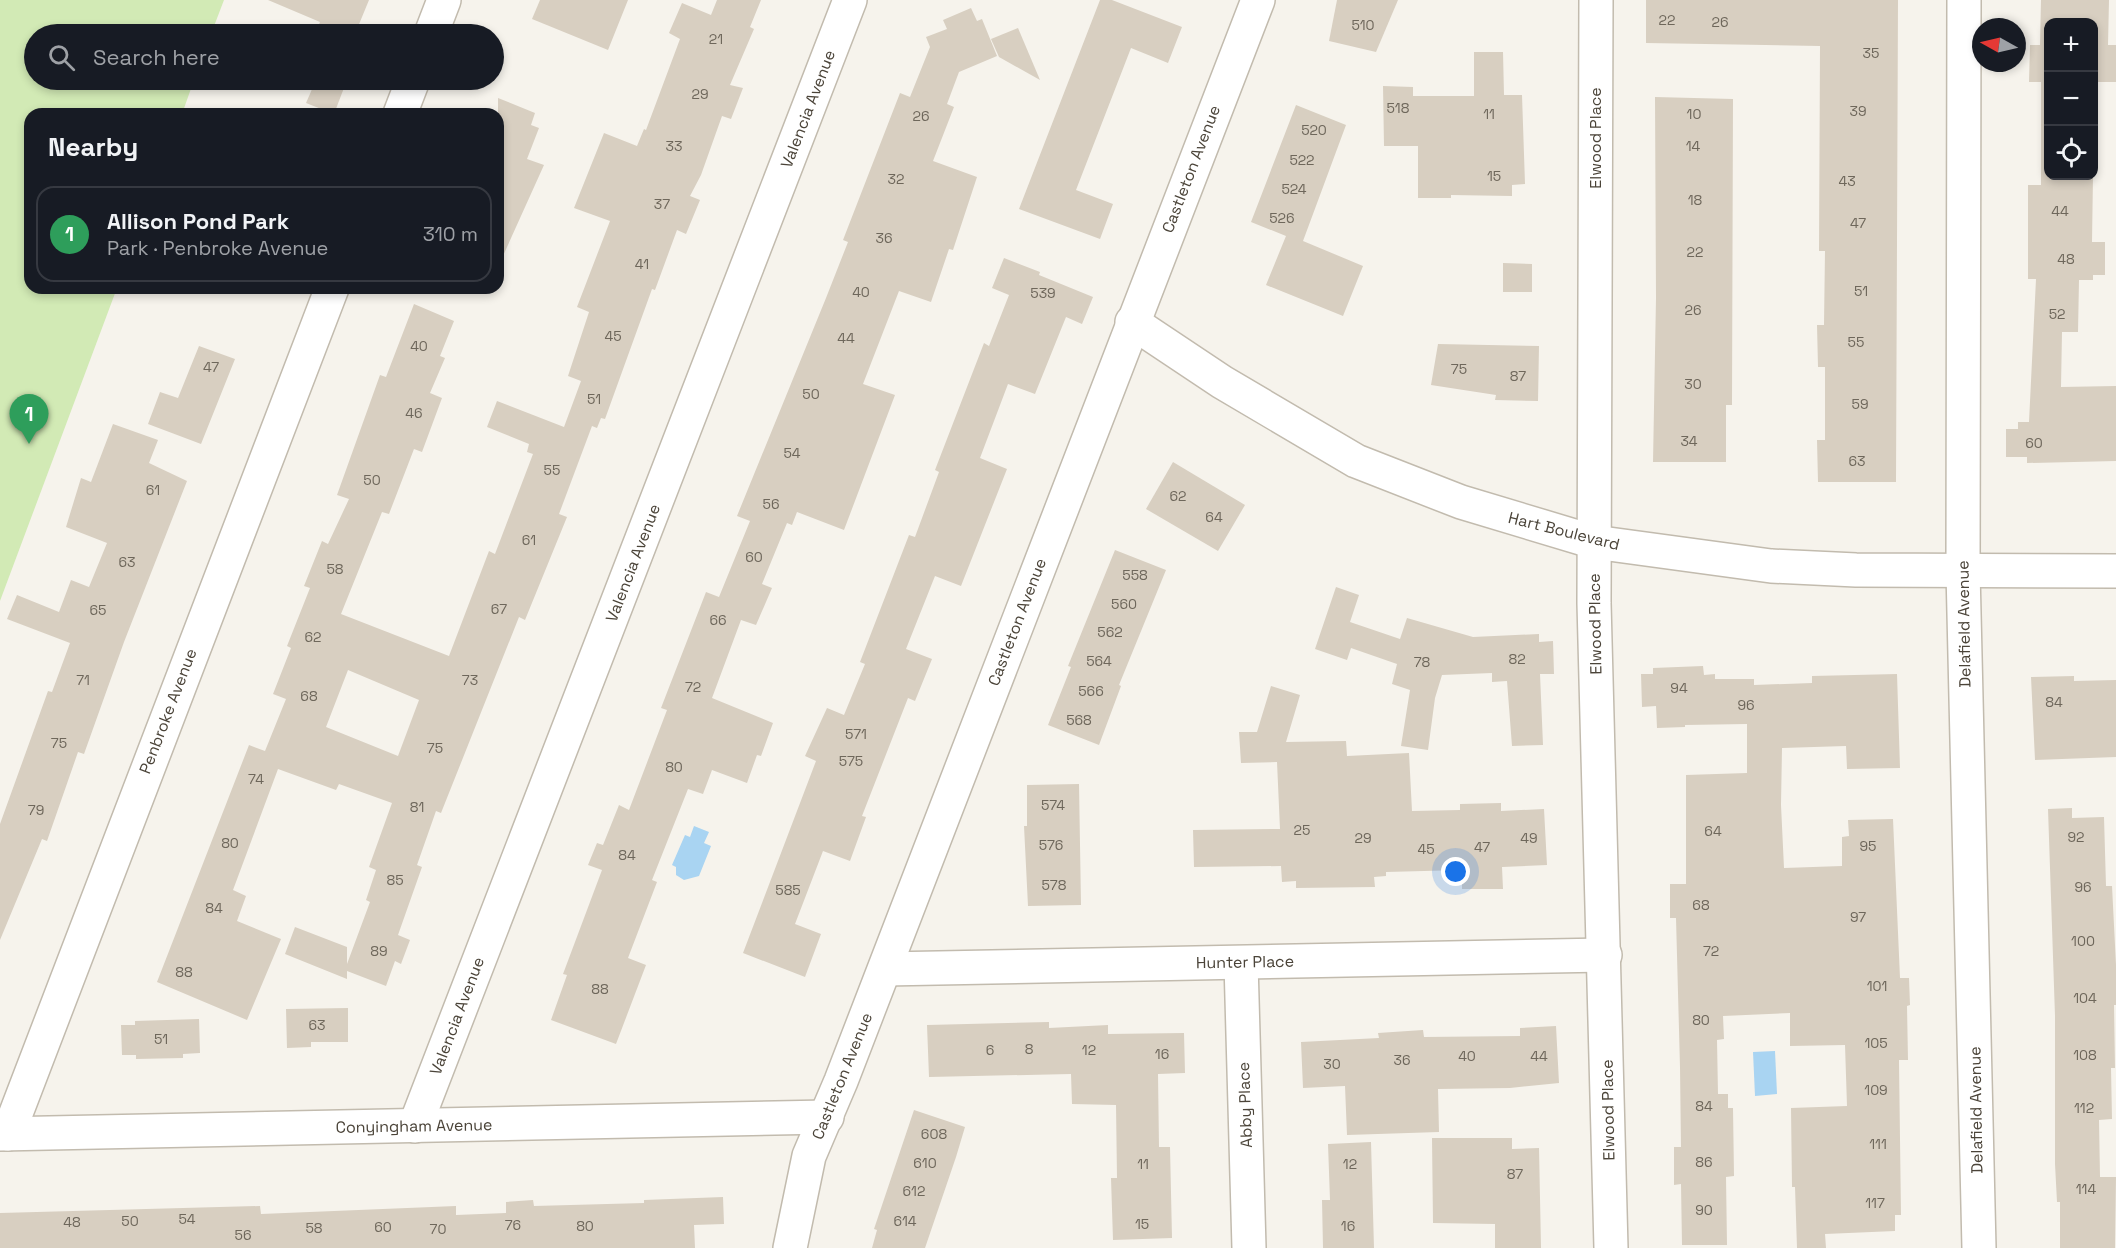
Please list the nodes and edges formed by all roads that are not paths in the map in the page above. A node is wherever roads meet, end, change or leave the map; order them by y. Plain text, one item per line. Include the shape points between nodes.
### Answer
1 (444, 0) edge
2 (850, 0) edge
3 (1258, 0) edge
4 (1596, 0) edge
5 (1964, 0) edge
6 (434, 24) edge
7 (409, 90) edge
8 (402, 108) edge
9 (330, 294) edge
10 (1132, 322) junction
11 (1594, 542) junction
12 (1963, 571) junction
13 (2116, 571) edge
14 (1605, 955) junction
15 (1241, 963) junction
16 (885, 969) junction
17 (827, 1117) junction
18 (415, 1126) junction
19 (4, 1134) edge
20 (790, 1248) edge
21 (1249, 1248) edge
22 (1611, 1248) edge
23 (1979, 1248) edge

1 - 6 street
2 - 18 street, Valencia Avenue
3 - 10 street, Castleton Avenue
4 - 11 street, Elwood Place
5 - 12 street, Delafield Avenue
7 - 8 street
9 - 19 street, Penbroke Avenue
10 - 11 street, Hart Boulevard via 1222,382 1356,460 1461,502
10 - 16 street, Castleton Avenue
11 - 12 street, Hart Boulevard via 1771,566
11 - 14 street, Elwood Place
12 - 13 street, Hart Boulevard
12 - 23 street, Delafield Avenue
14 - 15 street, Hunter Place
14 - 22 street, Elwood Place
15 - 16 street, Hunter Place
15 - 21 street, Abby Place
16 - 17 street, Castleton Avenue
17 - 18 street, Conyingham Avenue
17 - 20 street, Castleton Avenue via 809,1156
18 - 19 street, Conyingham Avenue

